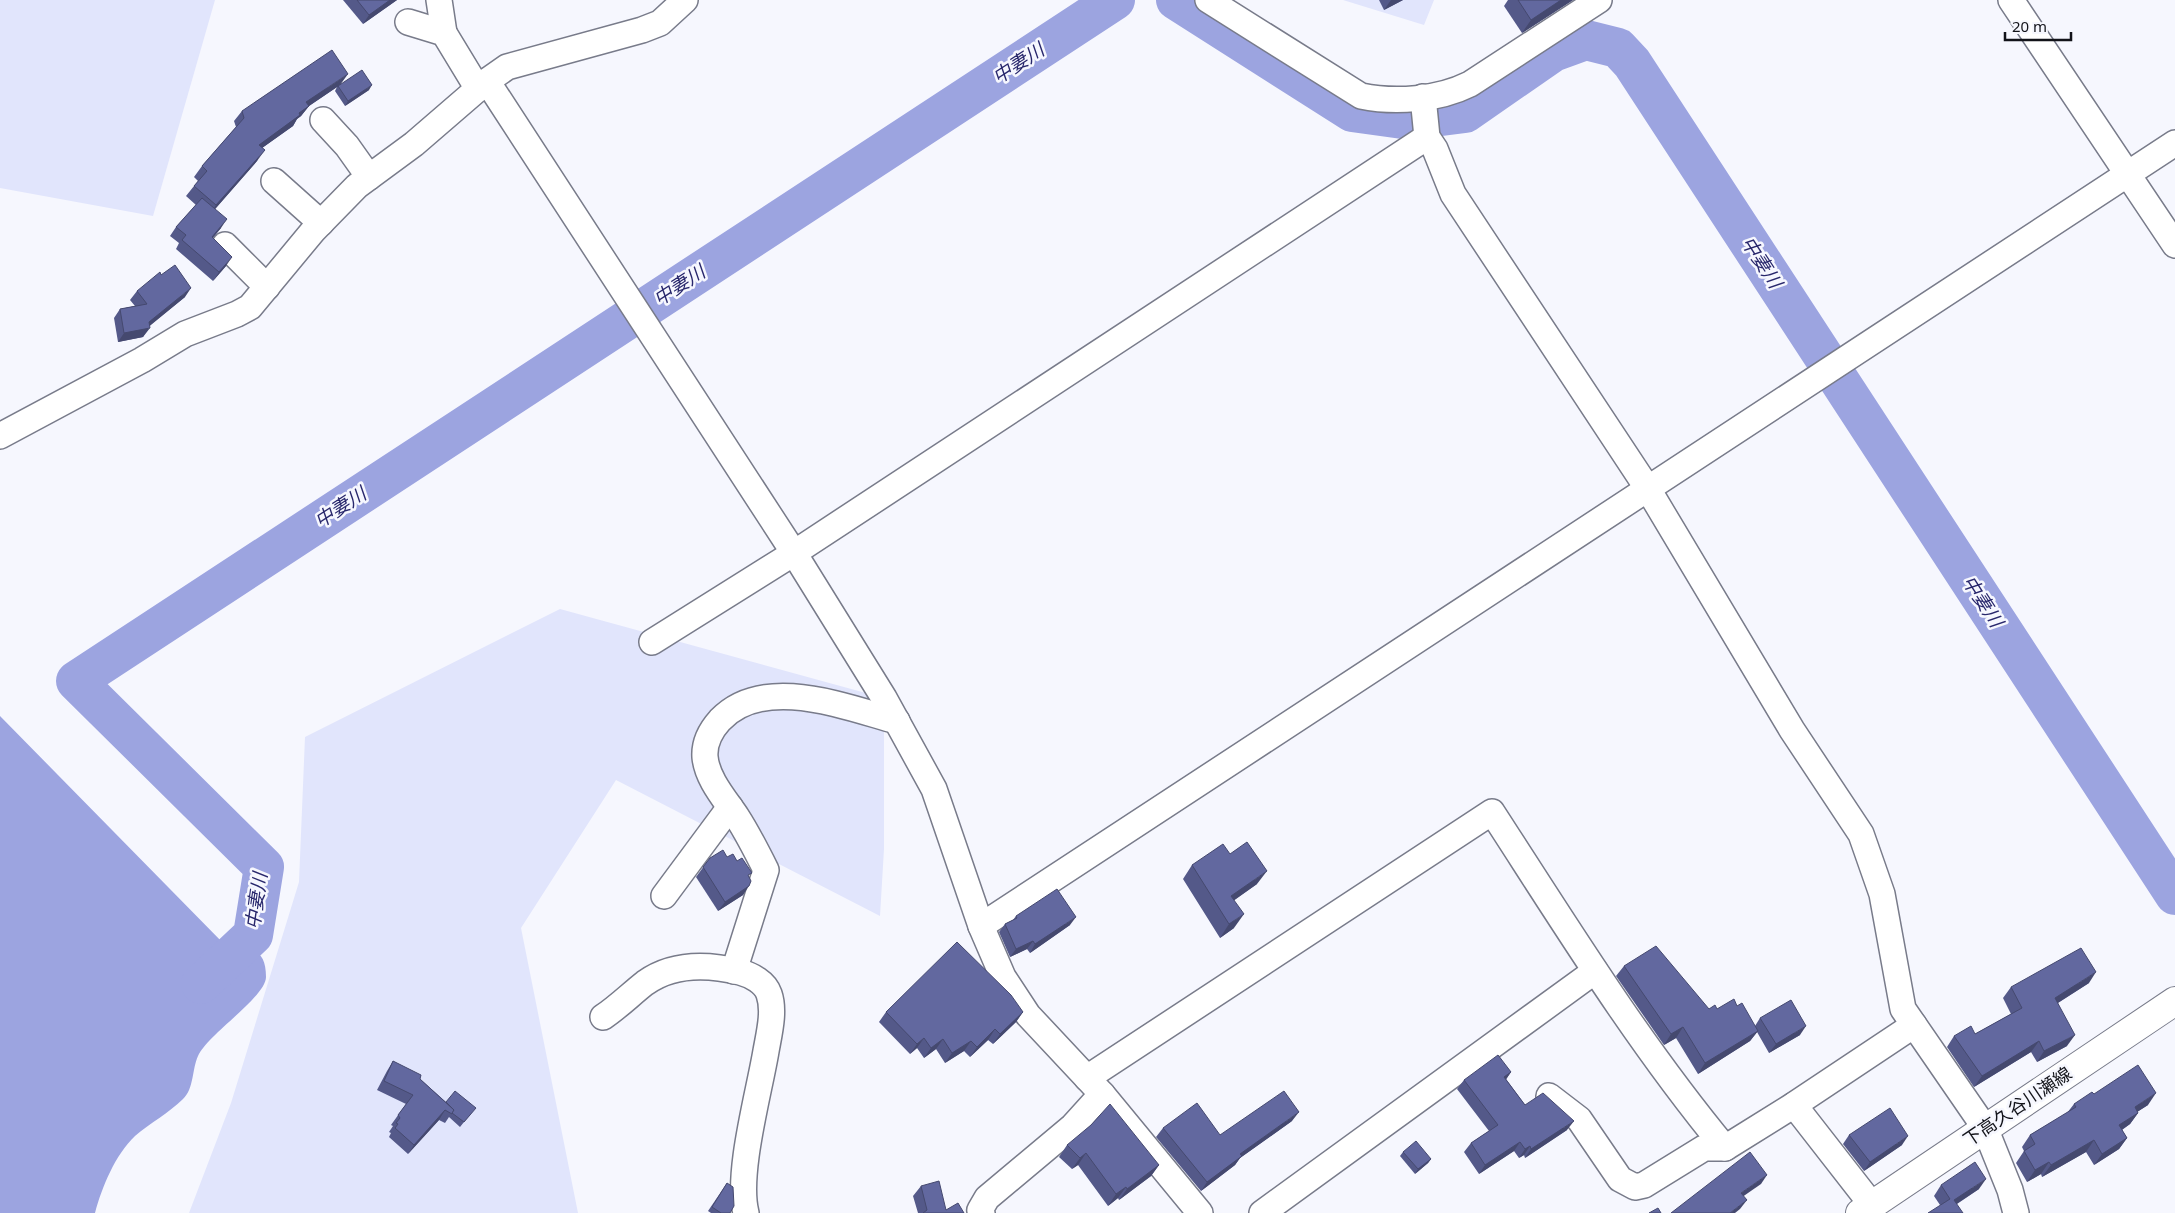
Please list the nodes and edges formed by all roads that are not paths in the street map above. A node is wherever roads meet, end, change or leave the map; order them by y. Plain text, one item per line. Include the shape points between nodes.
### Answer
1 (439, 0) edge
2 (685, 0) edge
3 (1208, 0) edge
4 (1599, 0) edge
5 (2011, 0) edge
6 (408, 22) dead end
7 (444, 33) junction
8 (483, 85) junction
9 (1425, 116) junction
10 (323, 120) dead end
11 (2175, 143) edge
12 (2128, 174) junction
13 (369, 177) junction
14 (274, 181) dead end
15 (321, 223) junction
16 (225, 245) dead end
17 (2175, 245) edge
18 (267, 287) junction
19 (0, 436) edge
20 (1648, 489) junction
21 (794, 553) junction
22 (652, 642) dead end
23 (897, 721) junction
24 (730, 807) junction
25 (664, 896) dead end
26 (982, 926) junction
27 (734, 971) junction
28 (1595, 971) junction
29 (2175, 1001) edge
30 (603, 1016) dead end
31 (1914, 1025) junction
32 (1095, 1086) junction
33 (1549, 1096) edge
34 (1794, 1105) junction
35 (1984, 1128) junction
36 (1725, 1148) junction
37 (1866, 1209) edge
38 (746, 1213) edge
39 (982, 1213) edge
40 (1200, 1213) edge
41 (1262, 1213) edge
42 (2016, 1213) edge

1 - 7 street
2 - 8 street via 660,23 507,67
3 - 9 street via 1361,96
4 - 9 street via 1453,92
5 - 12 street
6 - 7 street
7 - 8 street
8 - 13 street via 414,144
8 - 21 street via 638,312
9 - 20 street via 1453,194
9 - 21 street
10 - 13 street
11 - 12 street
12 - 17 street
12 - 20 street
13 - 15 street
14 - 15 street
15 - 18 street
16 - 18 street
18 - 19 street via 250,307 185,334
20 - 26 street
20 - 31 street via 1792,730 1861,834 1882,894 1903,1009
21 - 22 street
21 - 23 street
23 - 24 street via 817,699 783,696 752,701 730,711 708,736 705,757 709,773
23 - 26 street via 934,789
24 - 25 street
24 - 27 street via 766,870
26 - 32 street via 1003,977 1028,1015
27 - 30 street via 691,966 664,972
27 - 38 street via 760,982 769,994 771,1023 744,1173
28 - 32 street via 1492,812
28 - 36 street
28 - 41 street
29 - 35 main road, 下高久谷川瀬線
31 - 34 street
31 - 35 street
32 - 39 street via 1073,1126 987,1198 980,1210
32 - 40 street
33 - 36 street via 1579,1119 1620,1179 1635,1187 1644,1185 1704,1148
34 - 36 street
34 - 37 street
35 - 37 main road, 下高久谷川瀬線
35 - 42 street

